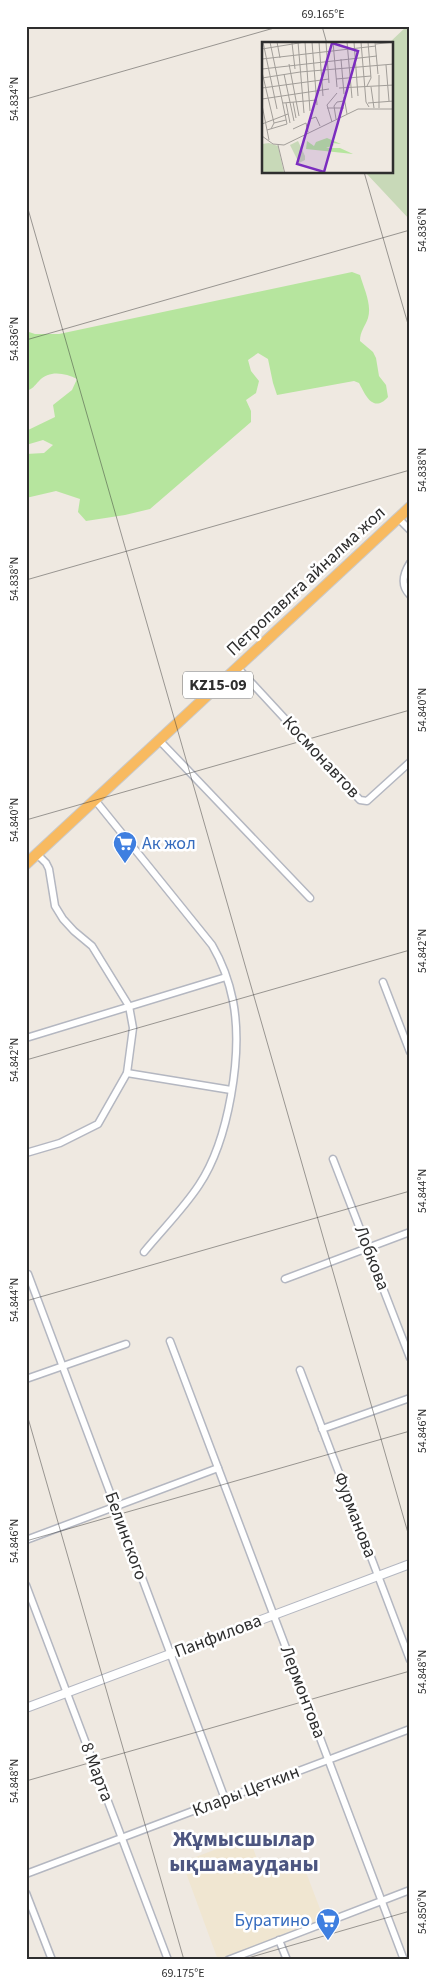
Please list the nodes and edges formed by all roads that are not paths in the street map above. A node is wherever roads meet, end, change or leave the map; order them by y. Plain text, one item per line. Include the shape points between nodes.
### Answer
1 (410, 507) edge
2 (398, 518) junction
3 (410, 530) edge
4 (410, 564) edge
5 (410, 595) edge
6 (237, 667) junction
7 (159, 740) junction
8 (410, 762) edge
9 (94, 800) junction
10 (37, 854) junction
11 (26, 864) edge
12 (310, 898) dead end
13 (226, 977) junction
14 (383, 982) dead end
15 (129, 1006) junction
16 (26, 1038) edge
17 (410, 1052) edge
18 (127, 1073) junction
19 (231, 1090) junction
20 (26, 1153) edge
21 (333, 1159) dead end
22 (410, 1232) edge
23 (368, 1248) junction
24 (144, 1252) dead end
25 (28, 1274) dead end
26 (285, 1279) dead end
27 (170, 1341) dead end
28 (126, 1344) dead end
29 (410, 1358) edge
30 (63, 1366) junction
31 (300, 1370) dead end
32 (26, 1379) edge
33 (410, 1398) edge
34 (322, 1429) junction
35 (218, 1468) junction
36 (115, 1506) junction
37 (26, 1540) edge
38 (410, 1564) edge
39 (378, 1576) junction
40 (26, 1585) edge
41 (274, 1615) junction
42 (170, 1654) junction
43 (410, 1660) edge
44 (67, 1693) junction
45 (26, 1708) edge
46 (410, 1729) edge
47 (328, 1760) junction
48 (224, 1799) junction
49 (122, 1838) junction
50 (26, 1874) edge
51 (410, 1890) edge
52 (26, 1893) edge
53 (381, 1901) junction
54 (280, 1940) junction
55 (52, 1960) edge
56 (168, 1960) edge
57 (228, 1960) edge
58 (287, 1960) edge
59 (404, 1960) edge

1 - 2 highway, Петропавлға айналма жол / KZ15-09
2 - 3 street
2 - 6 highway, Петропавлға айналма жол / KZ15-09
4 - 5 street via 403,581
6 - 7 highway, Петропавлға айналма жол / KZ15-09
6 - 8 street, Космонавтов via 360,800 367,801
7 - 9 highway, Петропавлға айналма жол / KZ15-09
7 - 12 street
9 - 10 highway, Петропавлға айналма жол / KZ15-09
9 - 13 street via 201,930 221,960
10 - 11 highway, Петропавлға айналма жол / KZ15-09
10 - 15 street via 49,870 55,906 74,931 92,946
13 - 15 street
13 - 19 street via 236,1027
14 - 17 street
15 - 16 street
15 - 18 street via 133,1033
18 - 19 street
18 - 20 street via 98,1124 60,1143
19 - 24 street via 226,1122 200,1184
21 - 23 street, Лобкова
22 - 23 street
23 - 26 street
23 - 29 street, Лобкова
25 - 30 street, Белинского
27 - 35 street, Лермонтова
28 - 30 street
30 - 32 street
30 - 36 street, Белинского
31 - 34 street, Фурманова
33 - 34 street
34 - 39 street, Фурманова
35 - 36 street
35 - 41 street, Лермонтова
36 - 37 street
36 - 42 street, Белинского
38 - 39 street, Панфилова
39 - 41 street, Панфилова
39 - 43 street, Фурманова
40 - 44 street, 8 Марта
41 - 42 street, Панфилова
41 - 47 street, Лермонтова
42 - 44 street, Панфилова
42 - 48 street, Белинского
44 - 45 street, Панфилова
44 - 49 street, 8 Марта
46 - 47 street, Клары Цеткин
47 - 48 street, Клары Цеткин
47 - 53 street, Лермонтова
48 - 49 street, Клары Цеткин
49 - 50 street, Клары Цеткин
49 - 56 street, 8 Марта
51 - 53 street
52 - 55 street
53 - 54 street
53 - 59 street, Лермонтова
54 - 57 street
54 - 58 street

